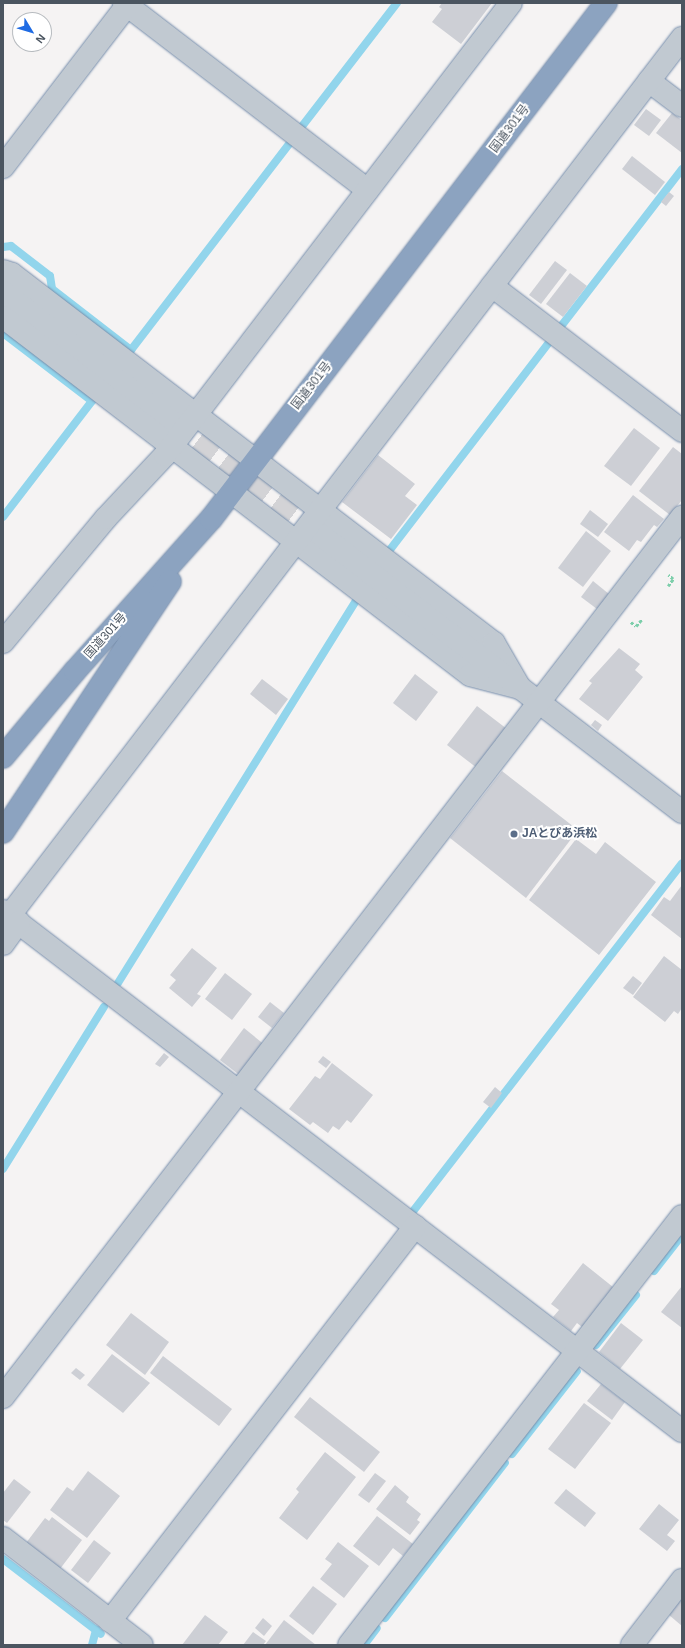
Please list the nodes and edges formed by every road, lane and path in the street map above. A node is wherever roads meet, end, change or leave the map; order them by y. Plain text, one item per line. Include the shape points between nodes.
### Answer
1 (511, 3) edge
2 (606, 3) edge
3 (127, 4) edge
4 (682, 38) edge
5 (649, 81) junction
6 (682, 106) edge
7 (3, 167) edge
8 (368, 190) junction
9 (3, 271) edge
10 (492, 286) junction
11 (3, 292) edge
12 (3, 317) edge
13 (196, 414) junction
14 (171, 421) tunnel mouth
15 (682, 431) edge
16 (171, 446) junction
17 (256, 460) junction
18 (231, 492) junction
19 (320, 510) junction
20 (682, 517) edge
21 (211, 519) junction
22 (317, 532) tunnel mouth
23 (296, 542) junction
24 (3, 642) edge
25 (520, 688) junction
26 (539, 703) junction
27 (3, 757) edge
28 (682, 812) edge
29 (3, 832) edge
30 (11, 916) edge
31 (3, 944) edge
32 (239, 1091) junction
33 (682, 1216) edge
34 (415, 1226) junction
35 (577, 1351) junction
36 (3, 1397) edge
37 (682, 1431) edge
38 (3, 1538) edge
39 (682, 1580) edge
40 (110, 1620) junction
41 (142, 1645) edge
42 (349, 1645) edge
43 (632, 1645) edge

1 - 8 street
2 - 17 highway, 国道301号
3 - 7 street
3 - 8 street
4 - 5 street
5 - 6 street
5 - 10 street
8 - 13 street
9 - 13 street via 12,274
10 - 15 street
10 - 19 street
11 - 14 street
12 - 16 street
13 - 16 street
13 - 17 street
16 - 18 street
16 - 24 street via 106,518
17 - 18 highway, 国道301号
17 - 19 street
18 - 21 highway, 国道301号
18 - 23 street
19 - 23 street
19 - 25 street via 494,643
20 - 26 street
21 - 27 highway, 国道301号 via 75,671
21 - 29 highway
22 - 25 street
23 - 25 street via 470,675
23 - 30 street
25 - 26 street
26 - 28 street
26 - 32 street
30 - 31 street
30 - 32 street
32 - 34 street
32 - 36 street
33 - 35 street
34 - 35 street
34 - 40 street
35 - 37 street
35 - 42 street
38 - 40 street
39 - 43 street
40 - 41 street

